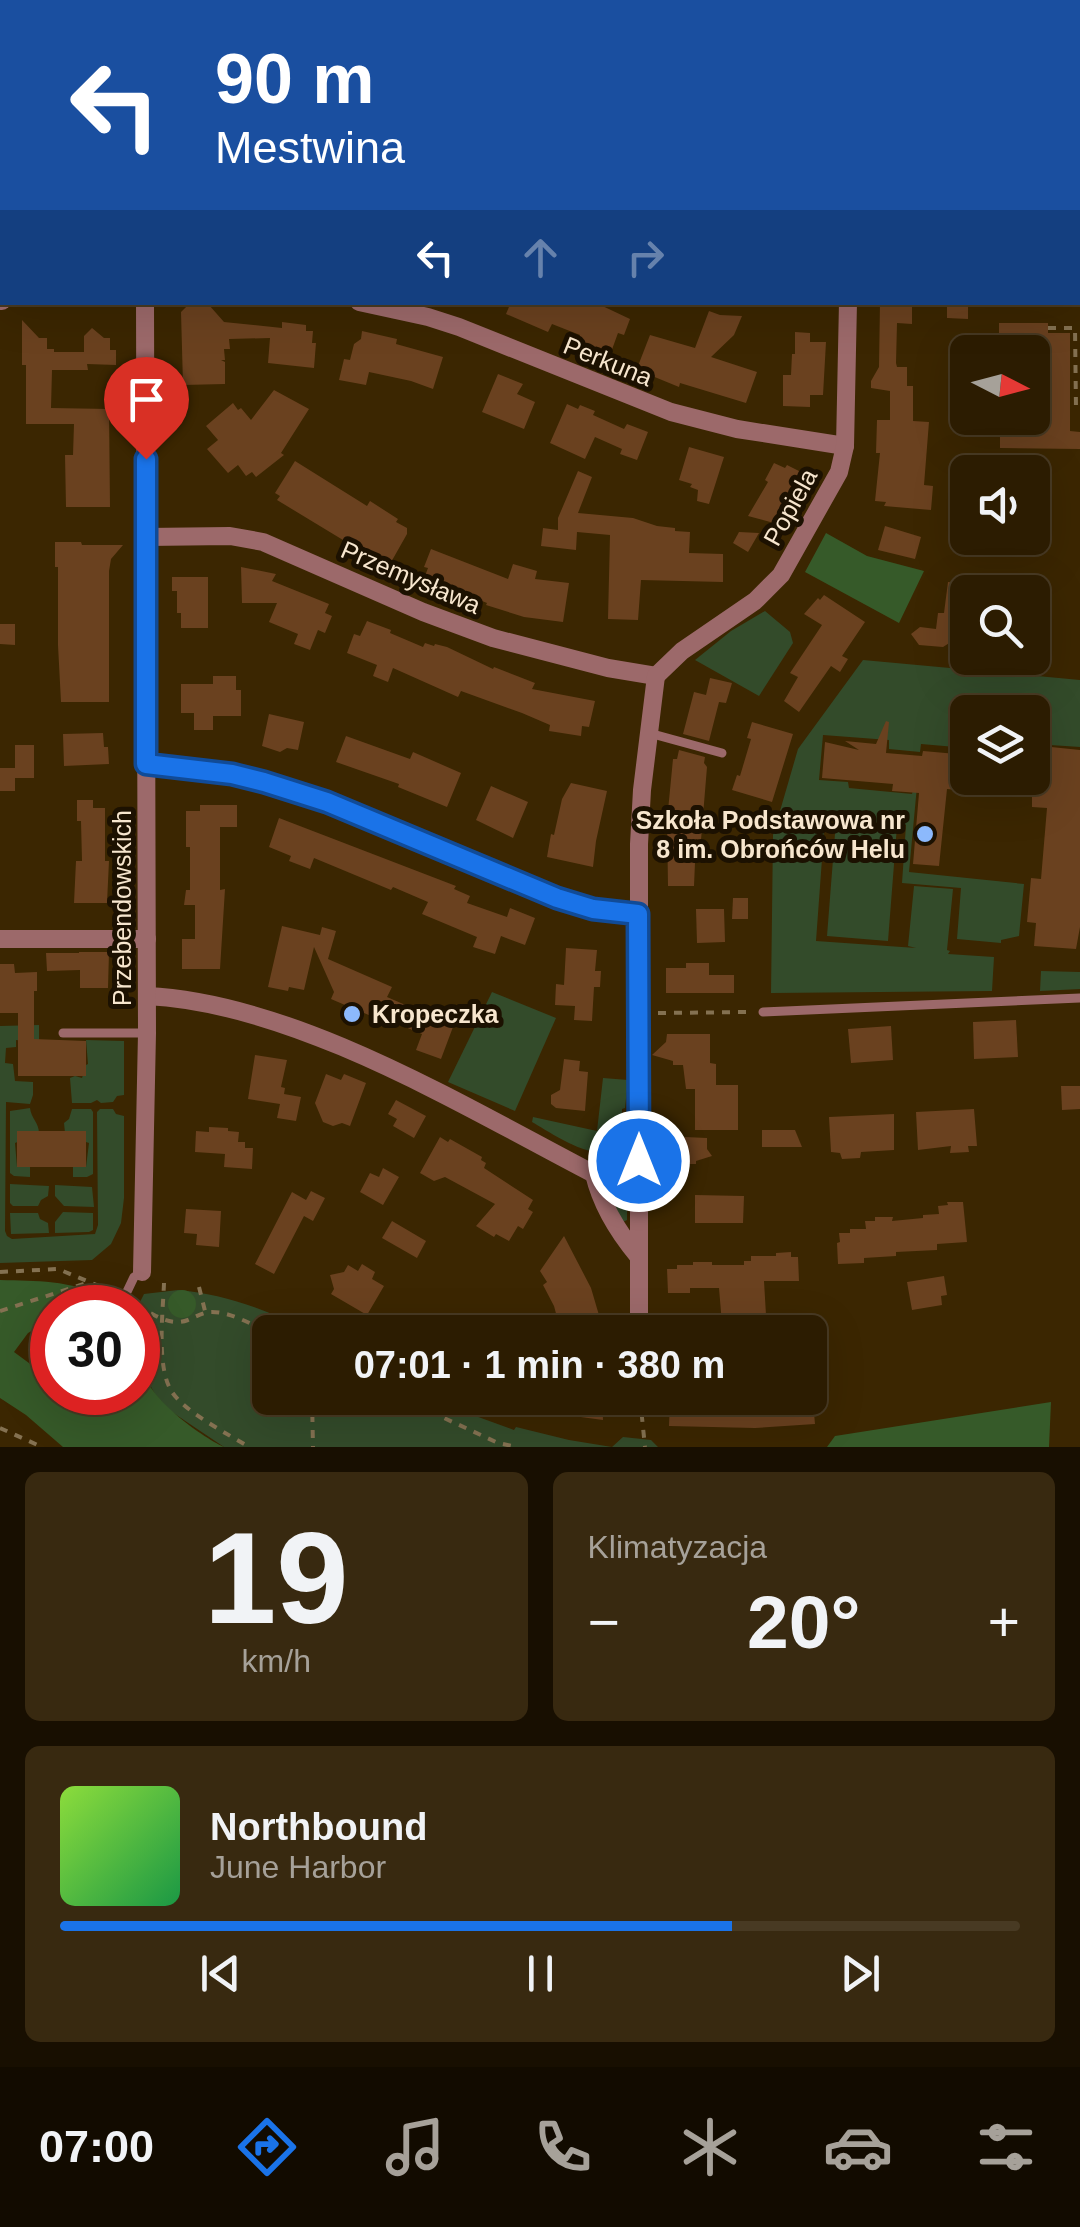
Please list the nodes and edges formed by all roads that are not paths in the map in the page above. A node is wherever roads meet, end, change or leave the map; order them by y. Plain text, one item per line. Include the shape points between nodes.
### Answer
1 (146, 305) edge
2 (372, 305) edge
3 (848, 305) edge
4 (844, 446) junction
5 (146, 537) junction
6 (656, 676) junction
7 (649, 733) junction
8 (722, 753) dead end
9 (146, 764) junction
10 (638, 914) junction
11 (0, 938) edge
12 (147, 939) junction
13 (147, 996) junction
14 (1080, 998) edge
15 (763, 1012) road end
16 (63, 1034) dead end
17 (147, 1034) junction
18 (639, 1161) junction
19 (594, 1174) junction
20 (638, 1256) junction
21 (142, 1272) joint
22 (130, 1285) edge
23 (639, 1315) edge

1 - 5 street, Przebendowskich
2 - 4 street, Perkuna via 460,327 671,412
3 - 4 street, Popiela
4 - 6 street, Popiela via 838,472 780,576
5 - 6 street, Przemysława via 263,542 494,638
5 - 9 street, Przebendowskich
6 - 7 street
7 - 8 lane
7 - 10 street
9 - 10 street via 264,782 557,898
9 - 12 street, Przebendowskich
10 - 18 street
11 - 12 street
12 - 13 street, Przebendowskich
13 - 17 street, Przebendowskich
13 - 19 street via 228,1008 361,1055
14 - 15 lane
16 - 17 lane
17 - 21 street, Przebendowskich
18 - 19 street
18 - 20 street
19 - 20 street
20 - 23 street
21 - 22 lane

